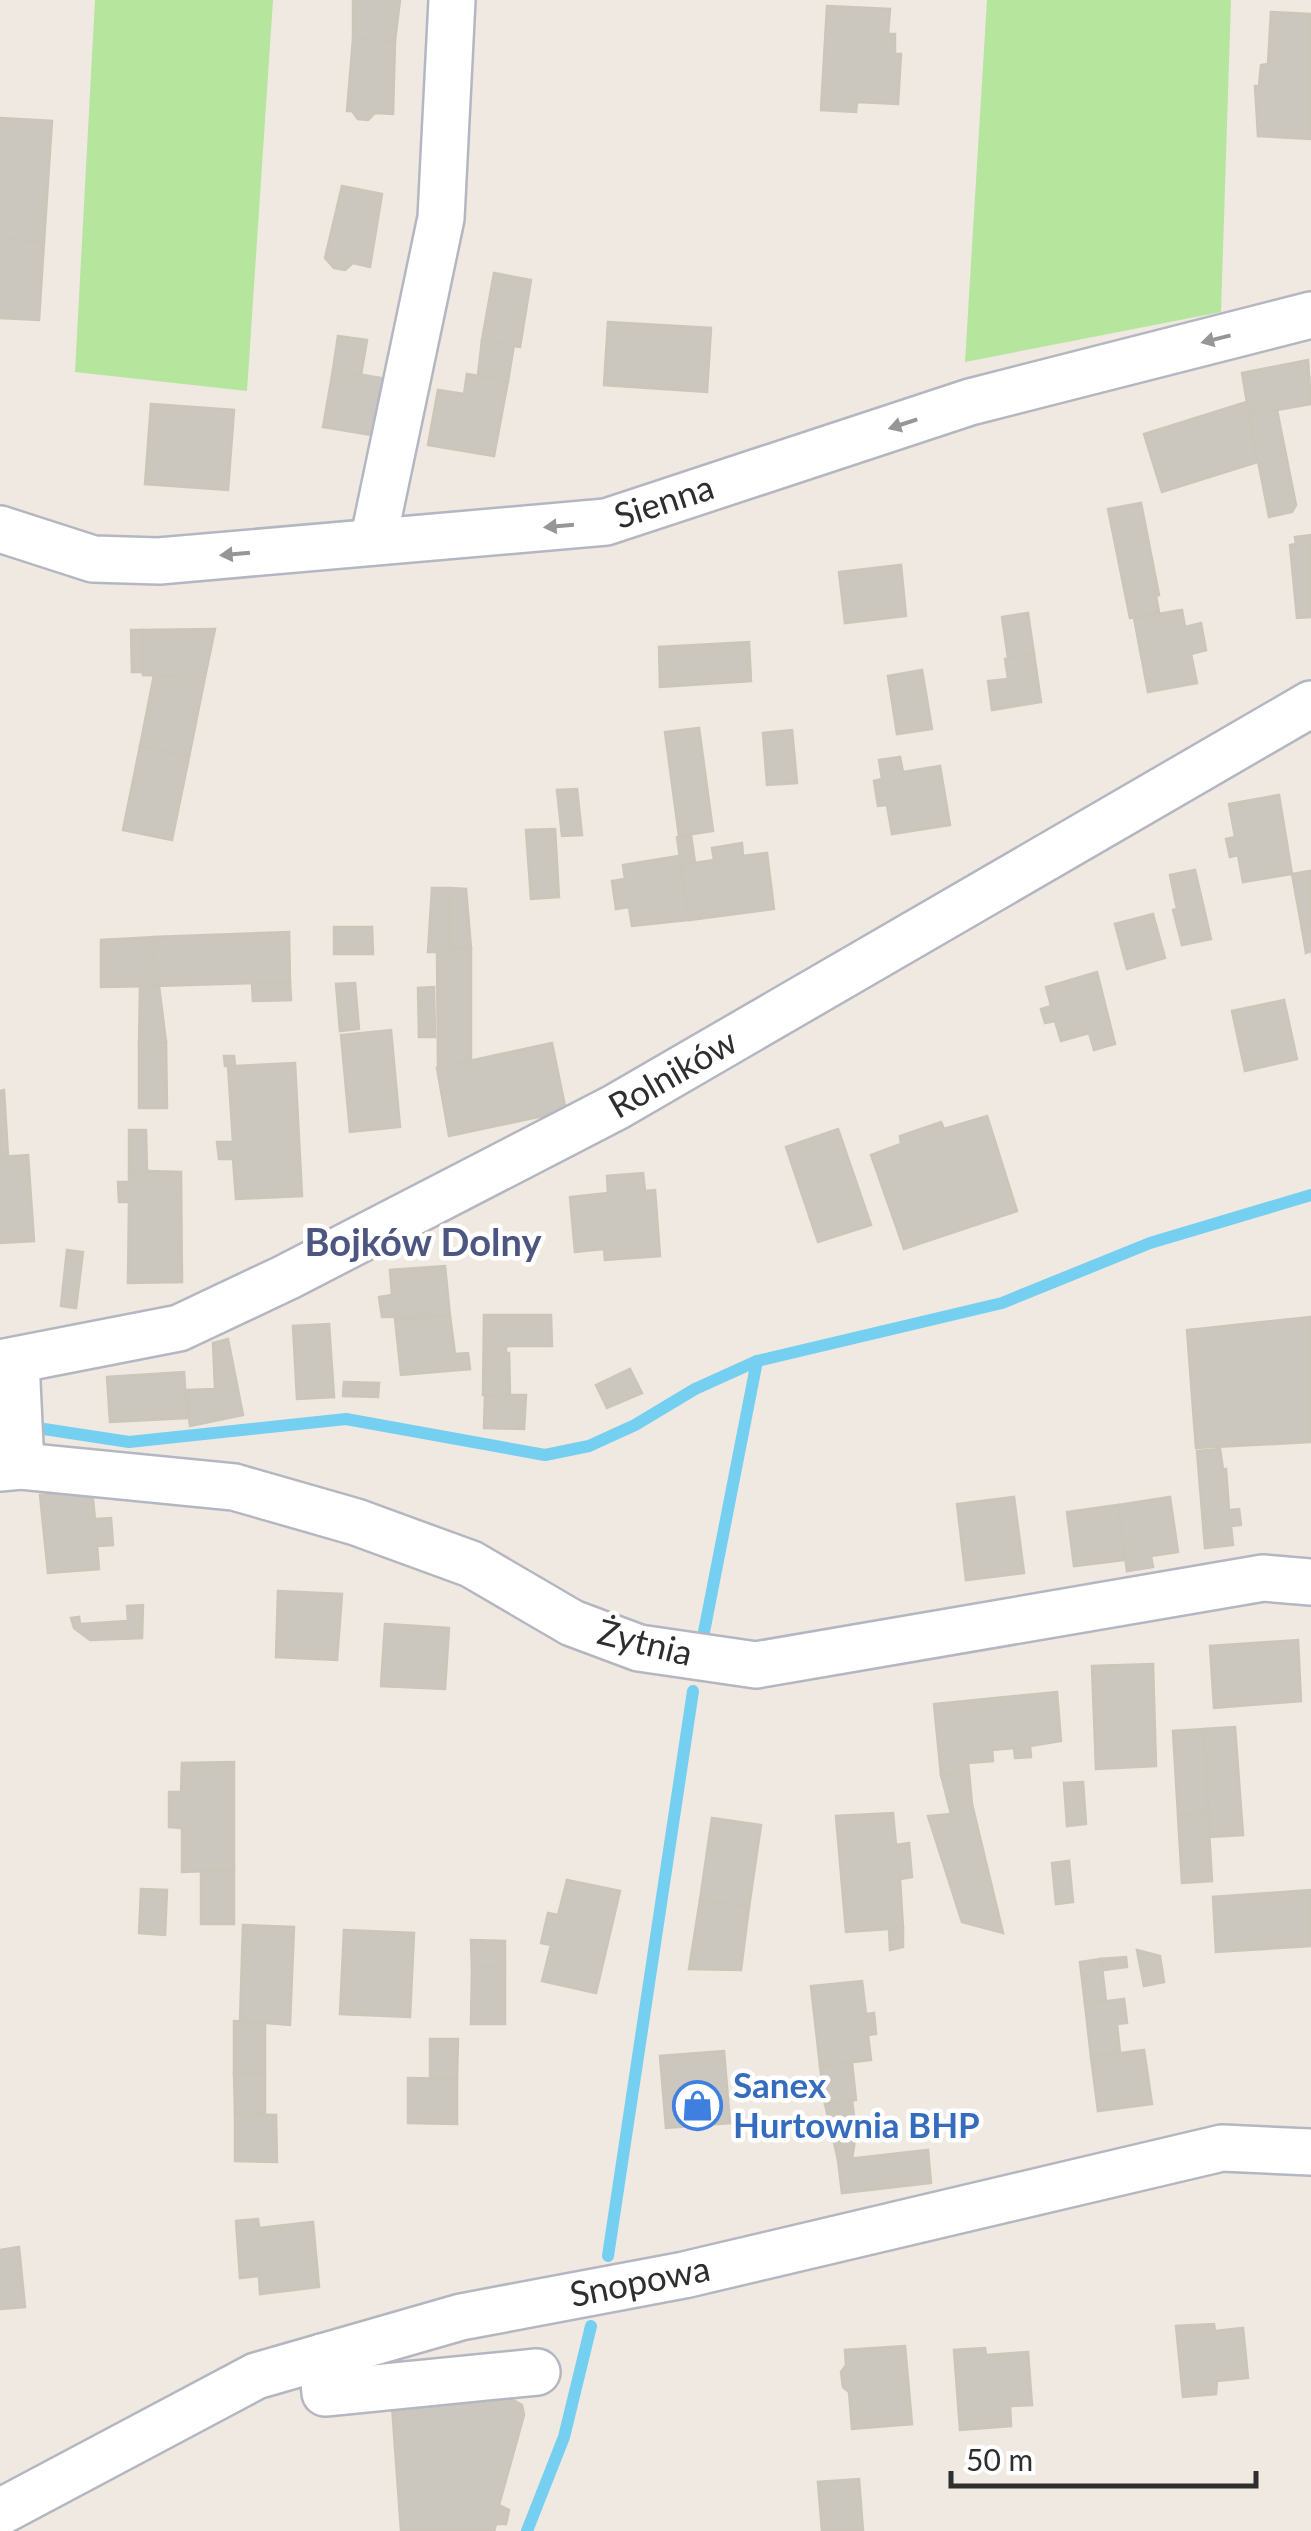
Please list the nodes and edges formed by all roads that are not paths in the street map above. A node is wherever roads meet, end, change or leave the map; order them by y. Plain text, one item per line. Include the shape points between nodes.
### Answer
1 (452, 0) edge
2 (1311, 315) edge
3 (0, 529) edge
4 (373, 542) junction
5 (1311, 704) edge
6 (8, 1362) edge
7 (10, 1467) edge
8 (1311, 1582) edge
9 (1311, 2152) edge
10 (322, 2357) junction
11 (537, 2372) dead end
12 (0, 2512) edge

1 - 4 street via 440,218
2 -> 4 street, Sienna via 970,402 606,522
4 -> 3 street, Sienna via 159,561 93,559
5 - 6 street, Rolników via 616,1107 287,1277 179,1328
6 - 7 street
7 - 8 street, Żytnia via 234,1486 471,1564 572,1623 639,1648 756,1666 1263,1578
9 - 10 street, Snopowa via 1222,2148 684,2275 462,2317
10 - 11 street via 326,2392
10 - 12 street, Snopowa via 256,2376

